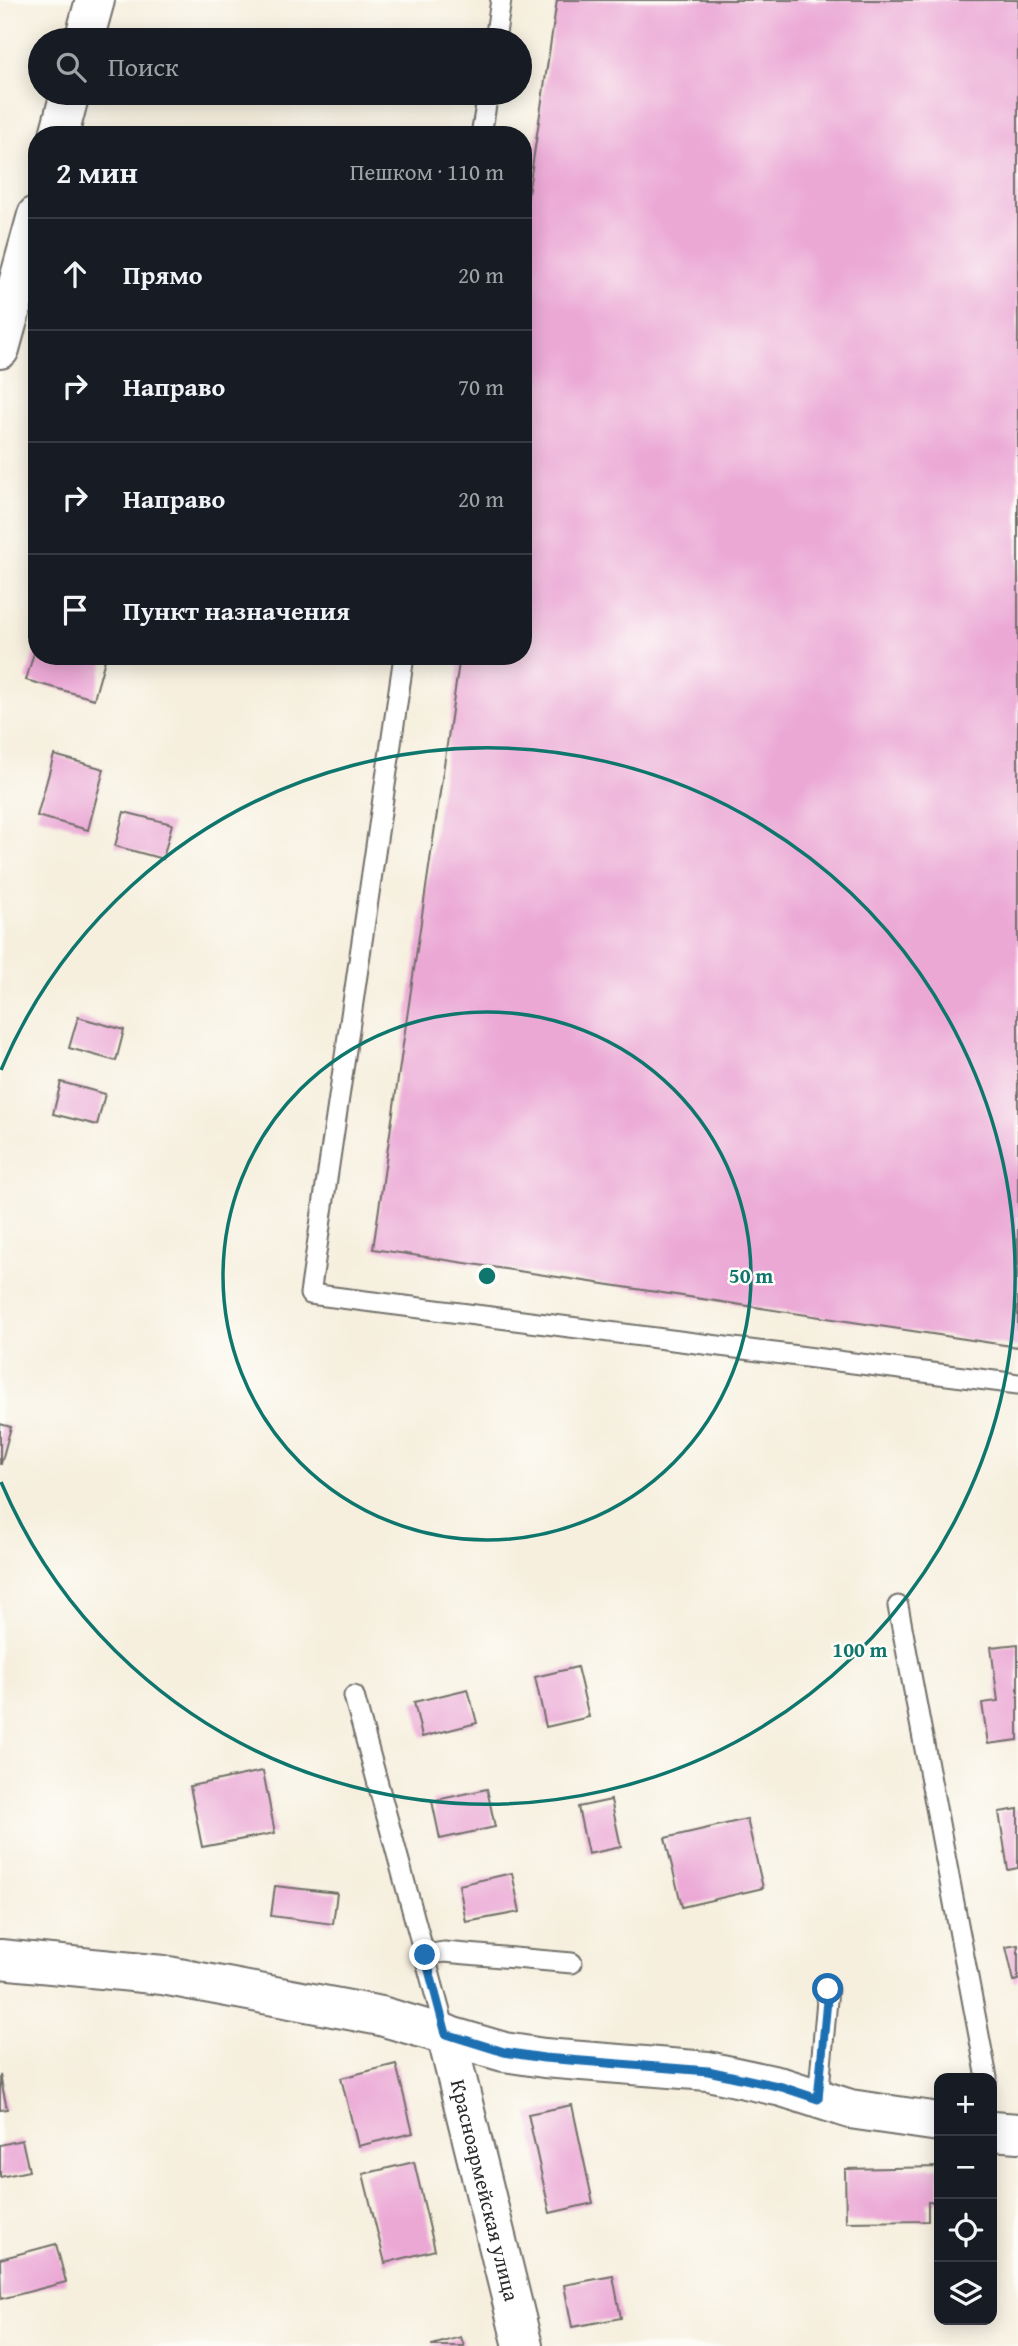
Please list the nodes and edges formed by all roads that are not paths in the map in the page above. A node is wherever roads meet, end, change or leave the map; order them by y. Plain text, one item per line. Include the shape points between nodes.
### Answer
1 (95, 0) edge
2 (501, 0) edge
3 (87, 28) edge
4 (497, 28) edge
5 (67, 105) edge
6 (486, 105) edge
7 (61, 126) edge
8 (482, 126) edge
9 (28, 248) edge
10 (0, 349) edge
11 (403, 665) edge
12 (1018, 1384) edge
13 (898, 1606) dead end
14 (354, 1696) dead end
15 (425, 1955) junction
16 (0, 1959) edge
17 (572, 1963) dead end
18 (828, 1989) dead end
19 (446, 2034) junction
20 (985, 2073) edge
21 (818, 2099) junction
22 (934, 2121) edge
23 (523, 2346) edge

1 - 3 street
2 - 4 lane
5 - 7 street
6 - 8 lane
9 - 10 street
11 - 12 lane via 310,1294
13 - 20 lane
14 - 15 lane
15 - 17 lane via 444,1952
15 - 19 lane
16 - 19 street via 163,1975 382,2016
18 - 21 lane
19 - 21 street via 504,2052 544,2058 708,2071
19 - 23 street, Красноармейская улица
21 - 22 street via 850,2109

